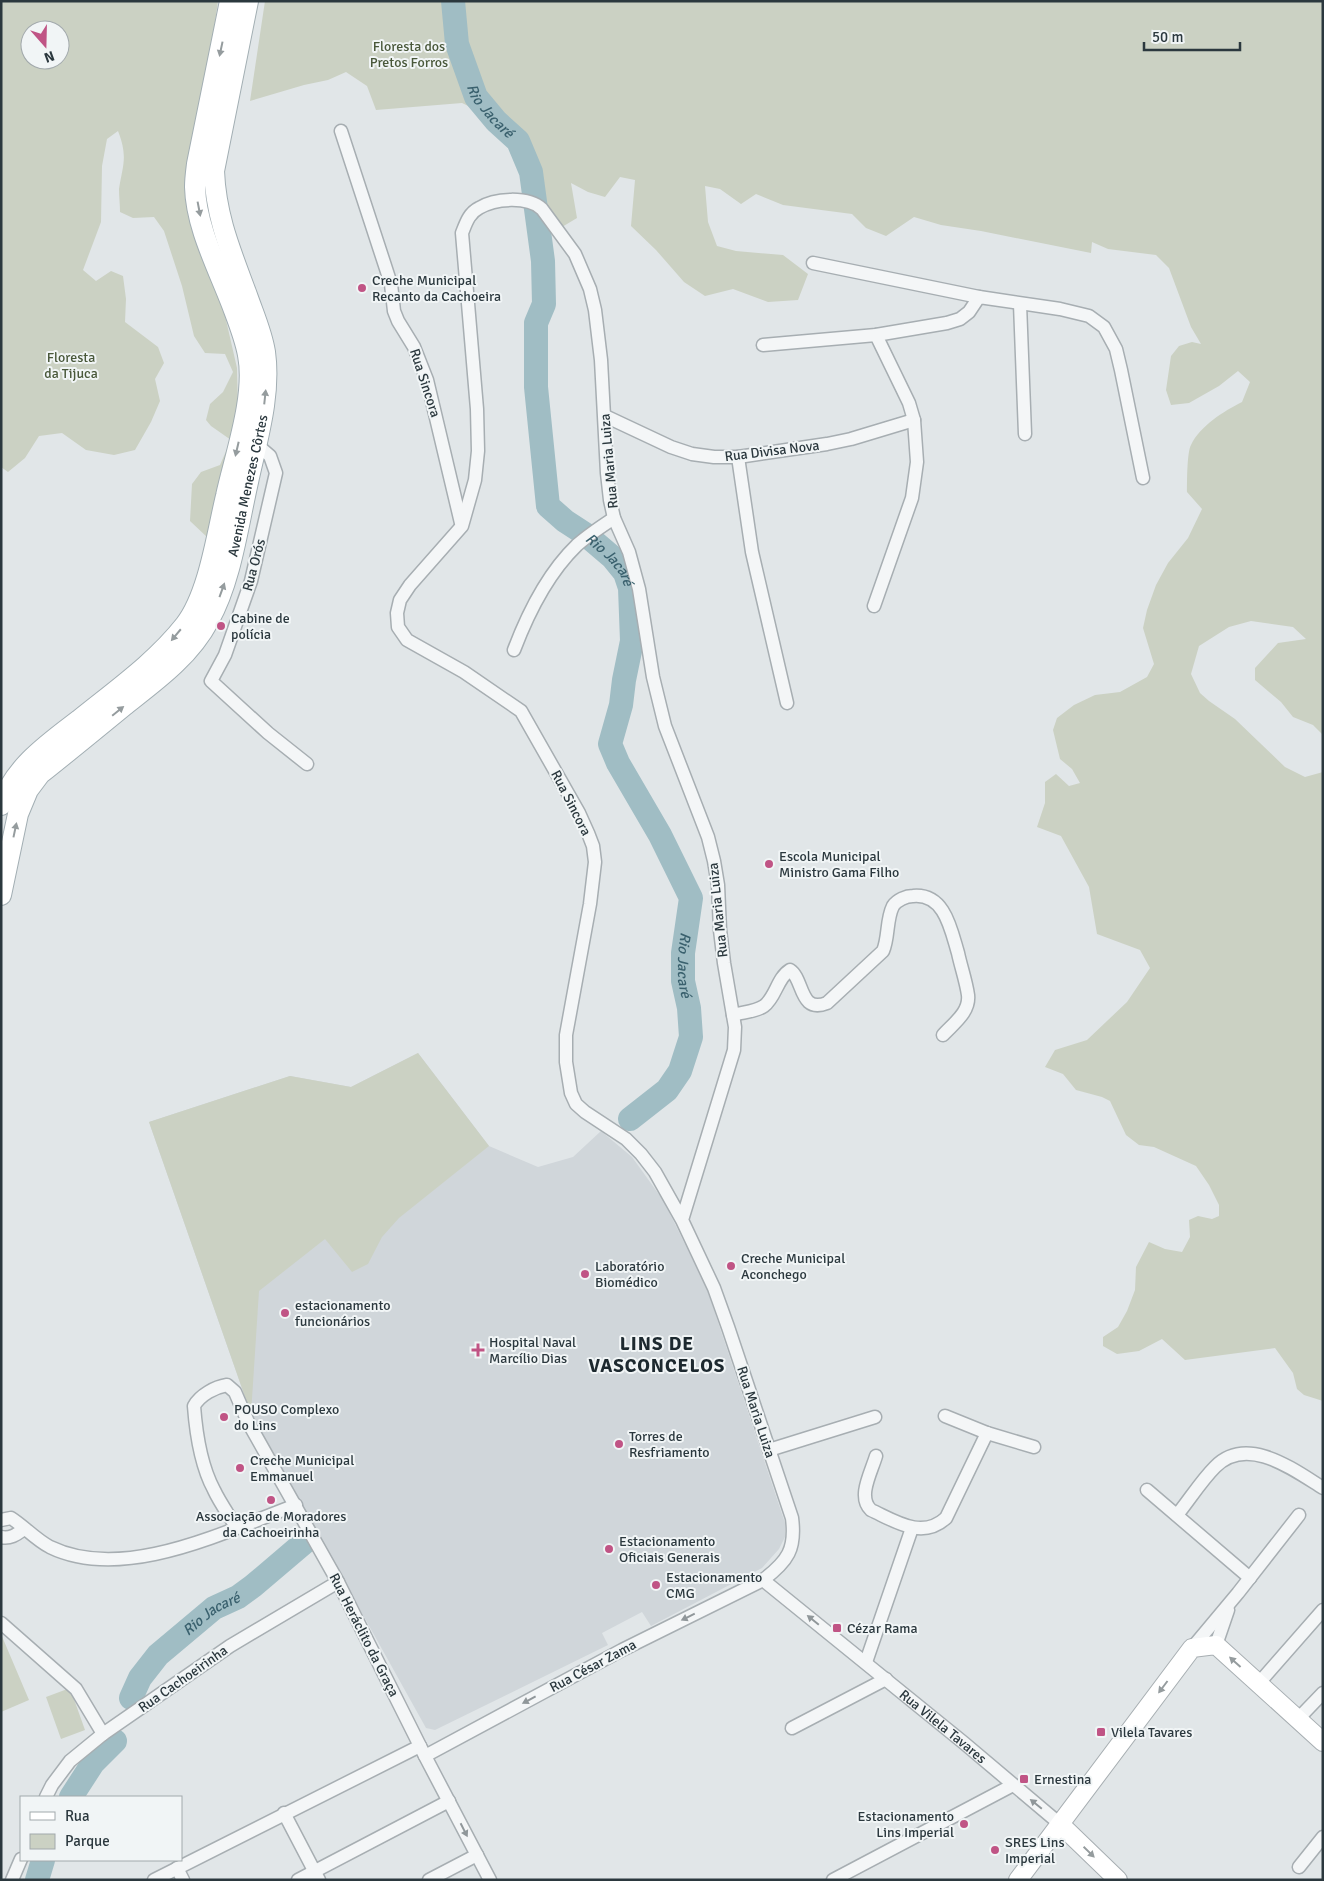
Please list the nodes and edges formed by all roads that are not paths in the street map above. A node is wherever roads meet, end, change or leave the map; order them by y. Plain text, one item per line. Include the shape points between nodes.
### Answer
1 (230, 1) edge
2 (248, 1) edge
3 (341, 130) dead end
4 (536, 204) joint
5 (813, 263) dead end
6 (979, 297) junction
7 (1020, 304) junction
8 (876, 335) junction
9 (763, 345) dead end
10 (605, 416) junction
11 (914, 420) junction
12 (1025, 434) dead end
13 (256, 444) junction
14 (738, 457) junction
15 (1143, 478) dead end
16 (614, 518) junction
17 (462, 526) junction
18 (874, 606) dead end
19 (514, 650) dead end
20 (787, 703) dead end
21 (308, 764) dead end
22 (1, 805) edge
23 (1, 895) edge
24 (733, 1015) junction
25 (943, 1035) dead end
26 (682, 1220) junction
27 (946, 1416) dead end
28 (875, 1417) dead end
29 (987, 1433) junction
30 (1034, 1447) dead end
31 (769, 1450) junction
32 (876, 1456) dead end
33 (1323, 1488) edge
34 (1147, 1490) dead end
35 (296, 1505) junction
36 (1177, 1515) junction
37 (1299, 1516) dead end
38 (1, 1520) edge
39 (24, 1528) junction
40 (236, 1528) junction
41 (912, 1528) junction
42 (1, 1537) edge
43 (1250, 1578) junction
44 (763, 1580) junction
45 (338, 1582) junction
46 (1230, 1603) junction
47 (1323, 1610) edge
48 (1, 1623) edge
49 (1216, 1645) junction
50 (1192, 1648) junction
51 (866, 1662) junction
52 (886, 1679) junction
53 (1259, 1683) junction
54 (1323, 1693) edge
55 (1298, 1720) junction
56 (792, 1728) dead end
57 (103, 1734) junction
58 (1323, 1742) edge
59 (422, 1751) junction
60 (1013, 1785) junction
61 (46, 1796) edge
62 (449, 1801) junction
63 (284, 1813) junction
64 (1060, 1824) junction
65 (1323, 1837) edge
66 (477, 1855) junction
67 (20, 1861) edge
68 (1300, 1867) dead end
69 (180, 1874) edge
70 (317, 1875) edge
71 (12, 1880) edge
72 (154, 1880) edge
73 (298, 1880) edge
74 (429, 1880) edge
75 (490, 1880) edge
76 (833, 1880) edge
77 (1018, 1880) edge
78 (1118, 1880) edge

1 -> 22 main road, Avenida Menezes Côrtes via 195,187 201,222 241,329 250,372 244,415 207,576 187,623 163,651 42,749 11,784
13 -> 2 main road, Avenida Menezes Côrtes via 267,379 264,351 220,221 214,171
3 - 17 street, Rua Sincora via 391,284 394,312 414,346 427,380
4 - 10 street, Rua Maria Luiza via 575,254 590,289
4 - 17 street, Rua Sincora via 506,200 490,203 478,208 467,220 462,233 475,373 478,451 475,480
5 - 6 street
6 - 7 street
6 - 8 street via 960,319
7 - 12 street
7 - 15 street via 1089,316 1104,328 1120,363
8 - 9 street
8 - 11 street via 904,390
10 - 14 street, Rua Divisa Nova via 692,454
10 - 16 street, Rua Maria Luiza via 607,473
11 - 14 street, Rua Divisa Nova via 827,444
11 - 18 street via 917,462 912,498
13 - 21 street, Rua Orós via 270,456 276,473 251,581 225,655 211,681
23 -> 13 main road, Avenida Menezes Côrtes via 18,814 28,790 40,774 176,664 210,620 224,587
14 - 20 street via 752,552
16 - 19 street via 577,545 562,562 547,583
16 - 24 street, Rua Maria Luiza via 630,552 665,726 708,837 714,861
17 - 26 street, Rua Sincora via 400,600 398,627 407,640 464,672 521,711 579,813 593,846 595,862 566,1035 571,1093 585,1112 641,1154
24 - 25 street via 764,1006 783,975 790,970 805,998 813,1005 827,1003 883,952 894,906 899,900 920,895 932,899 945,915 968,995 966,1009
24 - 26 street, Rua Maria Luiza via 732,1057
26 - 31 street, Rua Maria Luiza via 714,1288
27 - 29 street
28 - 31 street
29 - 30 street
29 - 41 street via 946,1518 935,1526
31 - 44 street, Rua Maria Luiza via 794,1533 786,1558
32 - 41 street via 865,1493 866,1506
33 - 36 street via 1284,1464 1238,1454 1215,1466
34 - 36 street
35 - 40 street
35 - 40 street, Rua Heráclito da Graça via 248,1422 235,1392 230,1386 223,1385 203,1396 194,1406 199,1444 208,1475
35 - 45 street, Rua Heráclito da Graça
36 - 43 street
37 - 43 street
38 - 39 street via 11,1518
39 - 40 street via 52,1548 78,1558 106,1558 166,1553
39 - 42 street via 16,1535
41 - 51 street
43 - 46 street
51 -> 44 street, Rua Vilela Tavares
44 -> 59 street, Rua César Zama
45 - 57 street, Rua Cachoeirinha via 230,1646
45 - 59 street, Rua Heráclito da Graça
46 - 49 street
46 - 50 street
47 - 53 street
48 - 57 street via 76,1689
49 - 50 street
53 -> 49 street
50 -> 64 street
51 - 52 street, Rua Vilela Tavares
52 - 56 street
52 - 60 street, Rua Vilela Tavares
53 - 55 street
54 - 55 street
55 - 58 street
57 - 61 street, Rua Cachoeirinha via 70,1761
59 - 62 street, Rua Heráclito da Graça
59 - 63 street, Rua César Zama
64 -> 60 street, Rua Vilela Tavares
60 - 76 street
62 -> 66 street, Rua Heráclito da Graça
62 - 70 street
63 - 69 street, Rua César Zama
63 - 70 street
64 - 77 street
64 -> 78 street, Rua Vilela Tavares
65 - 68 street
66 - 74 street
66 - 75 street, Rua Heráclito da Graça
67 - 71 street
69 - 72 street, Rua César Zama
70 - 73 street

